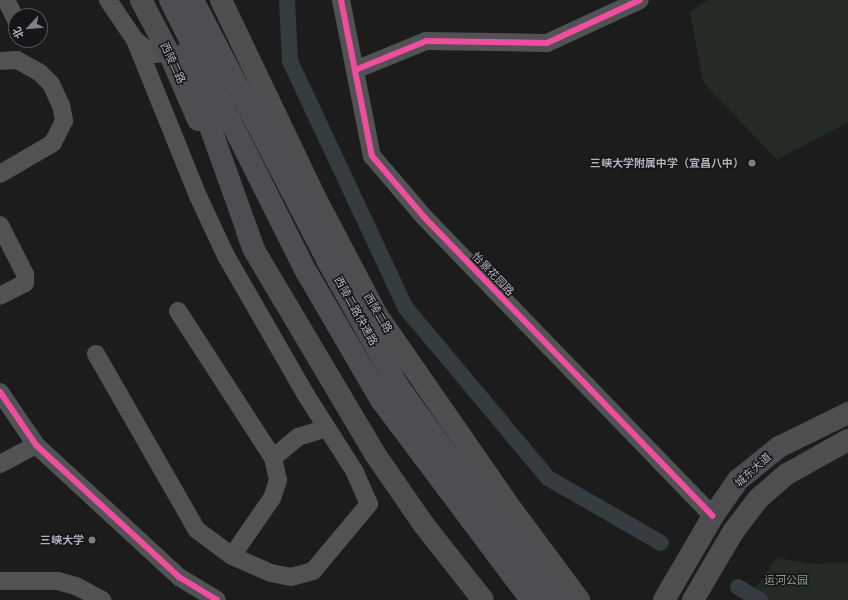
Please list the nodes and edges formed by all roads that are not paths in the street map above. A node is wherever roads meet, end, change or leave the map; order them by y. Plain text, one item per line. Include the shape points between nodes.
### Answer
1 (108, 0) edge
2 (141, 0) edge
3 (165, 0) edge
4 (170, 0) edge
5 (193, 0) edge
6 (221, 0) edge
7 (341, 0) edge
8 (640, 0) edge
9 (135, 40) junction
10 (169, 53) junction
11 (0, 61) edge
12 (355, 70) junction
13 (0, 174) edge
14 (0, 225) edge
15 (254, 250) junction
16 (0, 296) edge
17 (178, 311) dead end
18 (96, 354) dead end
19 (0, 392) edge
20 (848, 413) edge
21 (327, 428) junction
22 (848, 440) edge
23 (36, 445) junction
24 (273, 458) junction
25 (0, 464) edge
26 (713, 516) junction
27 (232, 556) junction
28 (0, 581) edge
29 (102, 600) edge
30 (217, 600) edge
31 (482, 600) edge
32 (531, 600) edge
33 (556, 600) edge
34 (579, 600) edge
35 (664, 600) edge
36 (693, 600) edge

1 - 9 street
2 - 10 main road, 西陵二路
3 - 15 highway
4 - 32 highway, 西陵二路快速路 via 307,273 381,400
5 - 33 highway, 西陵二路快速路 via 327,260 398,386 500,529
6 - 34 main road, 西陵二路 via 315,197 377,315 507,503
7 - 12 street, 怡景花园路
8 - 12 street via 547,43 426,41
9 - 10 street via 152,54
9 - 21 street via 198,196 226,256
10 - 15 main road, 西陵二路
11 - 13 street via 17,60 40,73 52,84 61,105 64,121 53,143
12 - 26 street, 怡景花园路 via 372,156 426,218
14 - 16 street via 25,274 25,282
15 - 31 main road, 西陵二路 via 375,454 424,525
17 - 24 street
18 - 27 street via 197,530
19 - 23 street
20 - 26 main road, 城东大道 via 779,447 738,480
21 - 24 street via 298,436
21 - 27 street via 355,472 369,504 352,527 313,571 291,577 271,573
22 - 36 main road via 787,474 758,499 733,532
23 - 25 street
23 - 30 street via 179,577
24 - 27 street via 278,480 272,498
26 - 35 main road, 城东大道
28 - 29 street via 58,582 76,586

